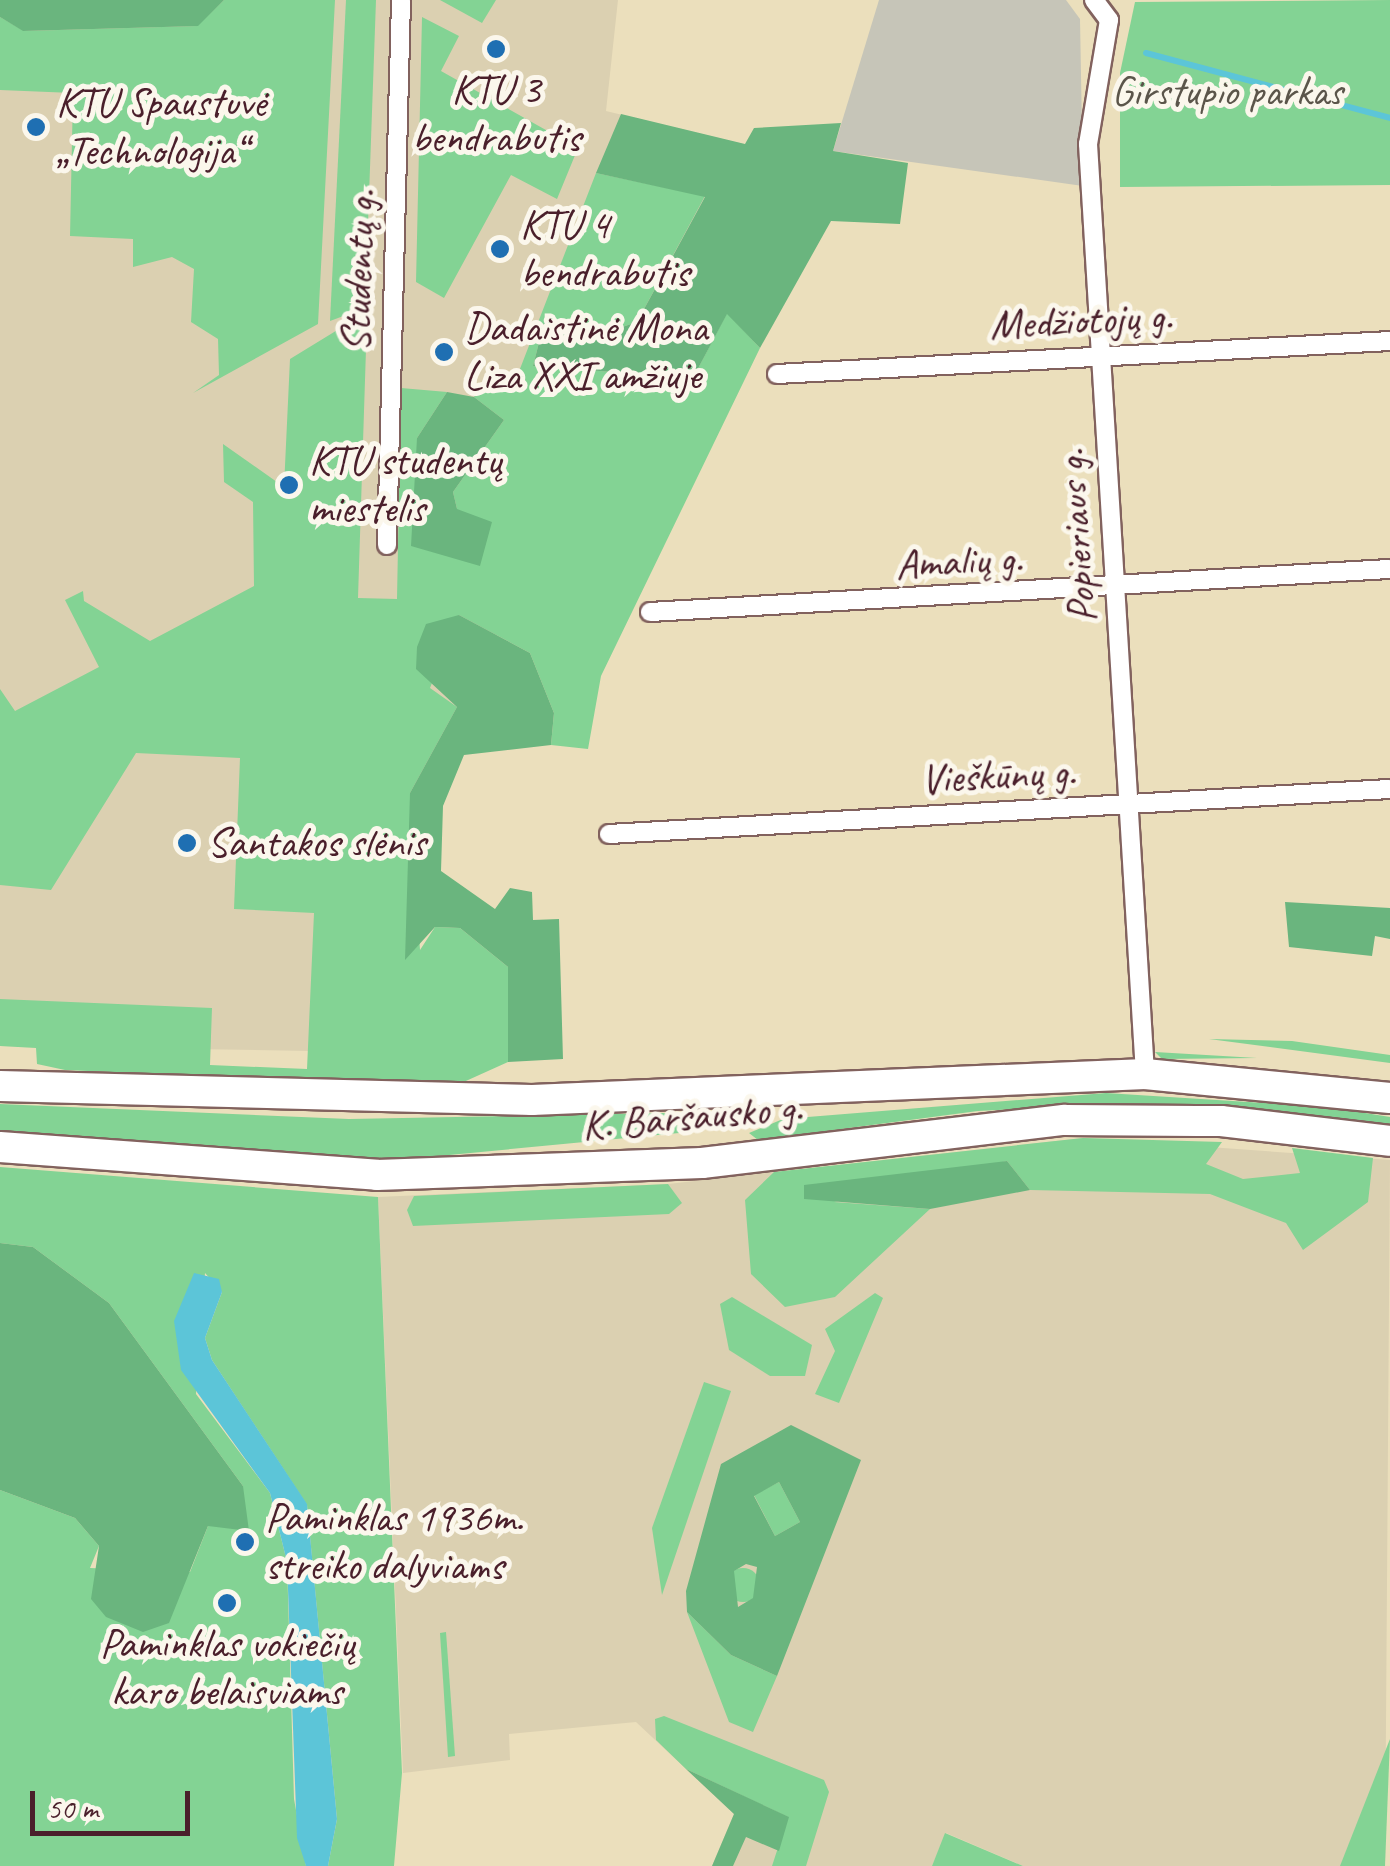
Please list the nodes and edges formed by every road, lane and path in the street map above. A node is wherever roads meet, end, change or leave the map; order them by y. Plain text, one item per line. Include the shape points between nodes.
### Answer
1 (402, 0) edge
2 (1094, 0) edge
3 (1390, 341) edge
4 (1099, 355) junction
5 (777, 374) dead end
6 (388, 545) dead end
7 (1390, 569) edge
8 (1117, 590) junction
9 (650, 612) dead end
10 (1390, 789) edge
11 (1127, 804) junction
12 (609, 834) dead end
13 (1145, 1074) junction
14 (0, 1086) edge
15 (1390, 1098) edge
16 (1390, 1141) edge
17 (0, 1147) edge

1 - 6 street, Studentų g.
2 - 4 street, Popieriaus g. via 1109,20 1088,144
3 - 4 street, Medžiotojų g.
4 - 5 street, Medžiotojų g.
4 - 8 street, Popieriaus g.
7 - 8 street, Amalių g.
8 - 9 street, Amalių g.
8 - 11 street, Popieriaus g.
10 - 11 street, Vieškūnų g.
11 - 12 street, Vieškūnų g.
11 - 13 street, Popieriaus g.
13 - 14 main road, K. Baršausko g. via 532,1100
13 - 15 main road, K. Baršausko g.
16 - 17 main road, K. Baršausko g. via 1221,1120 1065,1120 702,1164 377,1175

